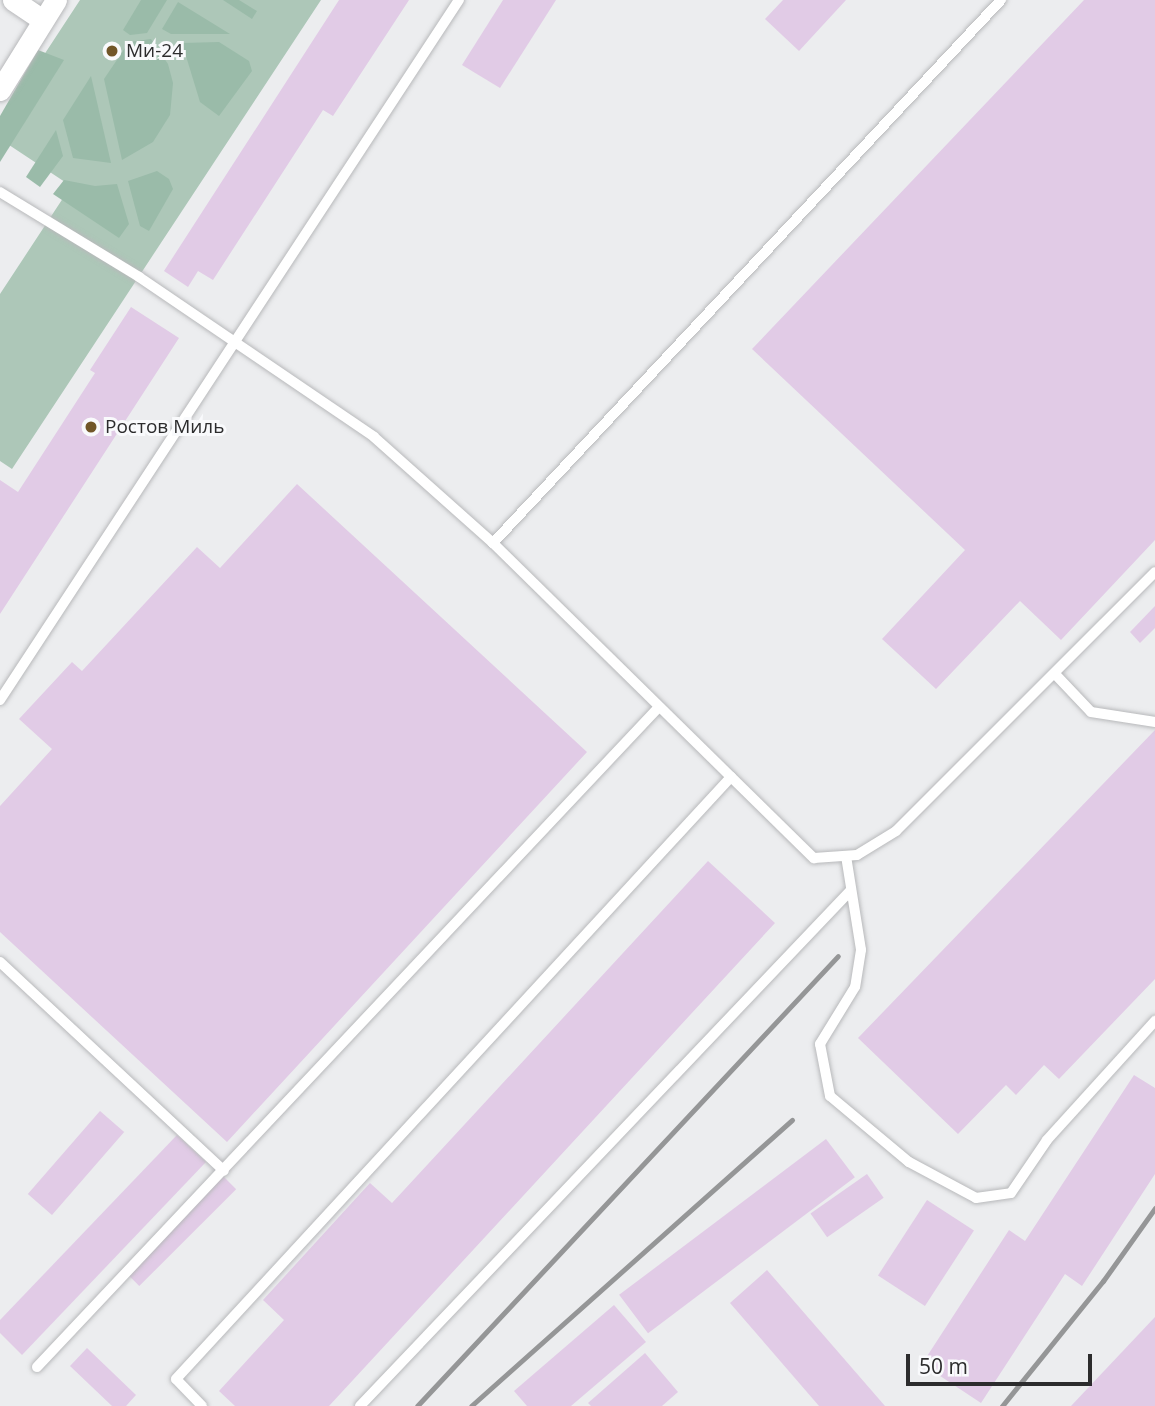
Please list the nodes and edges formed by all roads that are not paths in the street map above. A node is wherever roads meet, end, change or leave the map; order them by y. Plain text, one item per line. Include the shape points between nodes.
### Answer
1 (13, 0) edge
2 (56, 0) edge
3 (459, 0) edge
4 (1001, 0) edge
5 (43, 20) junction
6 (0, 90) edge
7 (0, 192) edge
8 (234, 341) junction
9 (492, 543) junction
10 (1155, 572) edge
11 (1055, 674) junction
12 (0, 700) edge
13 (659, 707) junction
14 (1155, 722) edge
15 (731, 777) junction
16 (846, 856) junction
17 (852, 890) junction
18 (0, 962) edge
19 (1155, 1021) edge
20 (225, 1171) junction
21 (37, 1367) dead end
22 (202, 1406) edge
23 (360, 1406) edge

1 - 5 street
2 - 5 street
3 - 8 lane
4 - 9 lane
5 - 6 street
7 - 8 lane
8 - 9 lane via 374,437
8 - 12 lane
9 - 13 lane
10 - 11 lane
11 - 14 lane via 1091,712
11 - 16 lane via 896,831 857,855
13 - 15 lane
13 - 20 lane
15 - 16 lane via 814,858
15 - 22 lane via 176,1379
16 - 17 lane
17 - 19 lane via 861,950 855,987 820,1044 830,1096 909,1162 976,1198 1011,1193 1047,1140
17 - 23 lane
18 - 20 lane
20 - 21 lane

